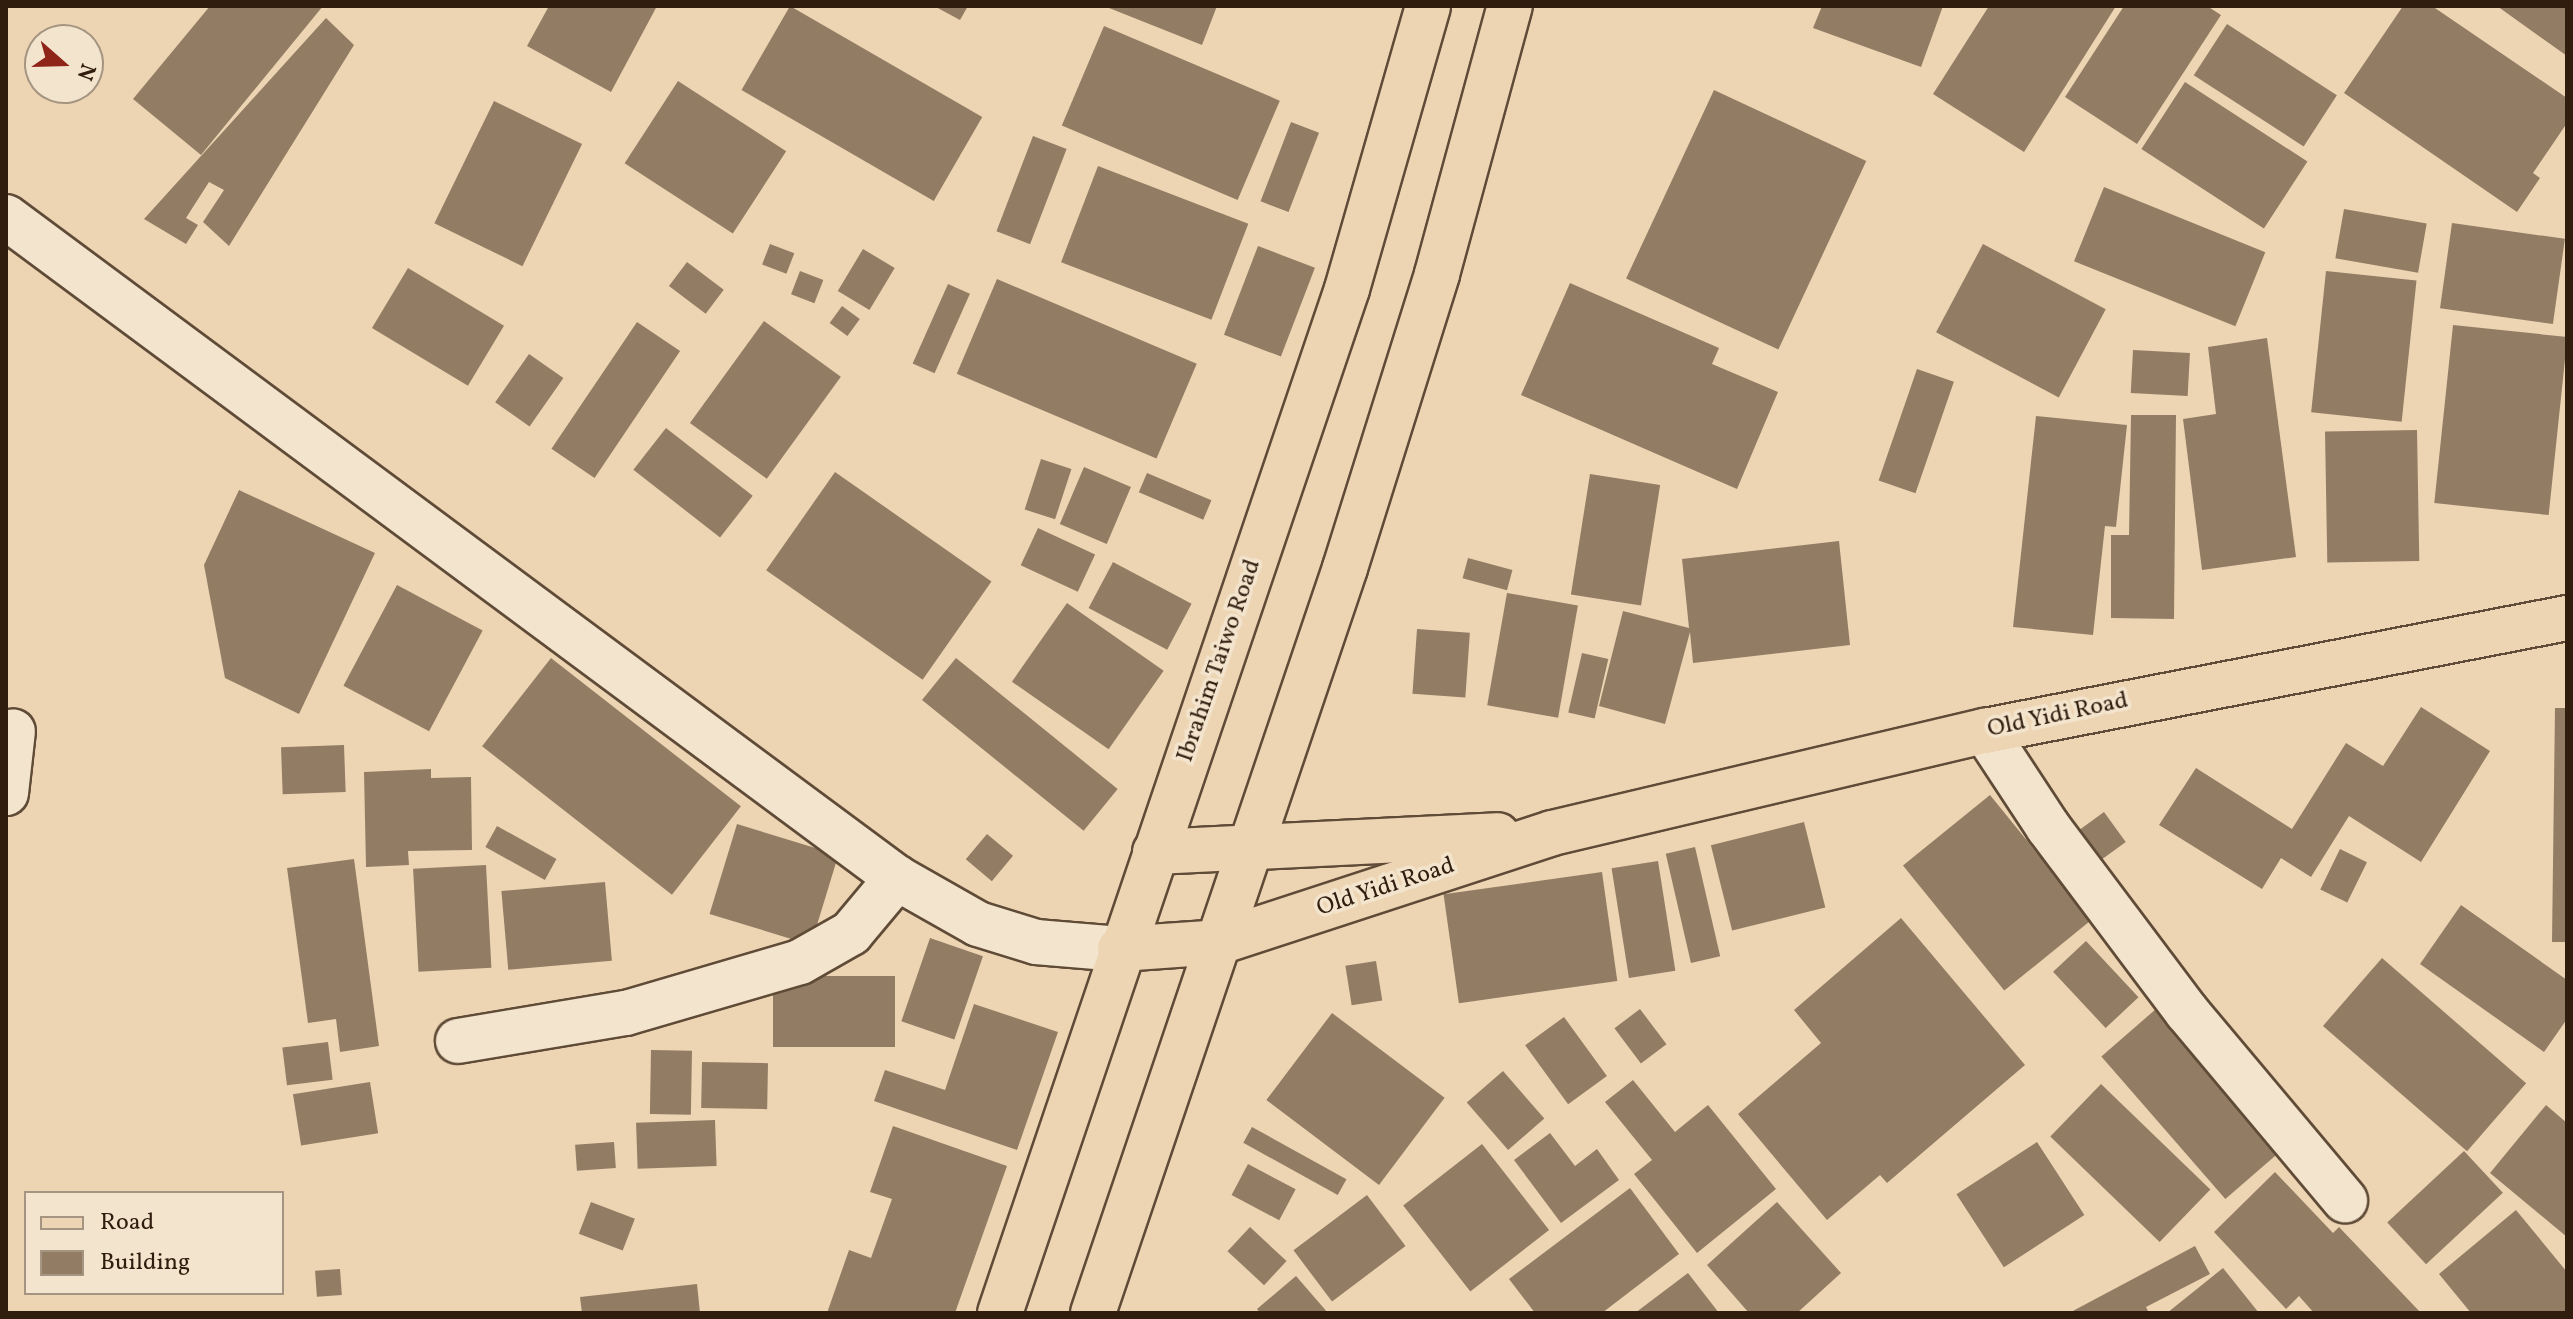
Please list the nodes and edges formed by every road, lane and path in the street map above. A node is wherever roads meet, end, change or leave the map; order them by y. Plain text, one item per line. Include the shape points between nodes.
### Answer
1 (1428, 6) edge
2 (1510, 6) edge
3 (6, 217) edge
4 (2567, 618) edge
5 (13, 731) dead end
6 (1985, 731) junction
7 (6, 793) edge
8 (1552, 833) junction
9 (1253, 844) junction
10 (1155, 852) junction
11 (897, 878) junction
12 (1219, 942) junction
13 (1120, 949) junction
14 (458, 1041) dead end
15 (2345, 1200) dead end
16 (1000, 1313) edge
17 (1093, 1313) edge

1 - 10 main road, Ibrahim Taiwo Road via 1347,289
2 - 9 main road via 1437,274
3 - 11 street
4 - 6 main road, Old Yidi Road
5 - 7 street
6 - 8 main road, Old Yidi Road
6 - 15 street via 2177,1000
8 - 9 main road, Old Yidi Road
8 - 12 main road, Old Yidi Road
9 - 10 main road, Old Yidi Road
9 - 12 main road
10 - 13 main road, Ibrahim Taiwo Road
11 - 13 street via 993,928 1036,942
11 - 14 street via 851,933 800,962 626,1013
12 - 13 main road, Old Yidi Road
12 - 17 main road
13 - 16 main road, Ibrahim Taiwo Road

